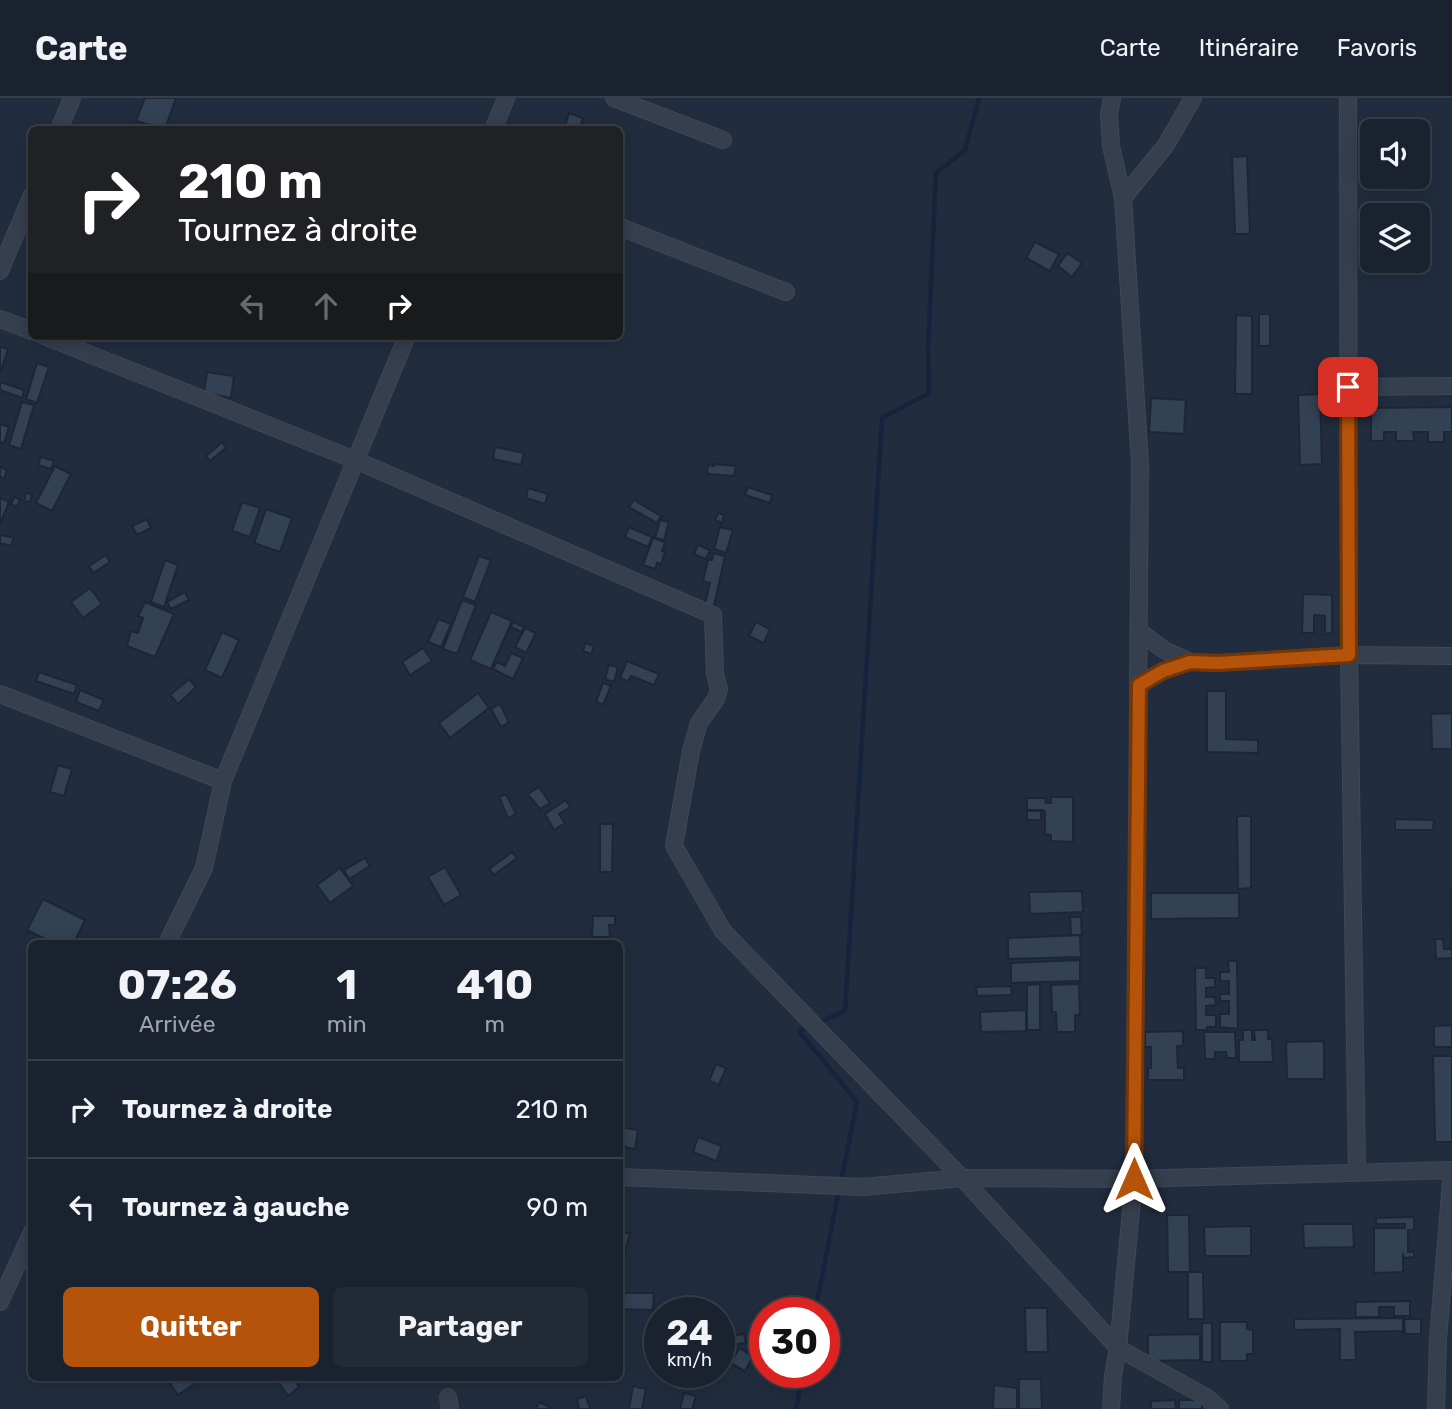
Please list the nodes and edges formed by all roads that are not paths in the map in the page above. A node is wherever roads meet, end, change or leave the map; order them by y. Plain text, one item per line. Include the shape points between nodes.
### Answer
1 (72, 98) edge
2 (506, 98) edge
3 (614, 98) edge
4 (1112, 98) edge
5 (1193, 98) edge
6 (1348, 98) edge
7 (61, 126) edge
8 (494, 126) edge
9 (723, 140) dead end
10 (1123, 198) junction
11 (28, 204) edge
12 (623, 228) edge
13 (0, 271) edge
14 (786, 292) dead end
15 (0, 319) edge
16 (28, 330) edge
17 (54, 340) edge
18 (405, 340) edge
19 (1452, 386) edge
20 (1348, 387) junction
21 (355, 460) junction
22 (1139, 631) junction
23 (1349, 655) junction
24 (1452, 656) edge
25 (1190, 662) junction
26 (1139, 685) junction
27 (0, 694) edge
28 (223, 781) junction
29 (168, 940) edge
30 (1357, 1172) junction
31 (623, 1177) edge
32 (962, 1178) junction
33 (1134, 1179) junction
34 (28, 1241) edge
35 (0, 1302) edge
36 (1118, 1348) junction
37 (1111, 1409) edge
38 (1220, 1409) edge
39 (1436, 1409) edge

1 - 7 street
2 - 8 street
3 - 9 street
4 - 10 street via 1111,146
5 - 10 street via 1166,145
6 - 20 street
10 - 22 street via 1140,464
11 - 13 street
12 - 14 street
15 - 16 street
17 - 21 street
18 - 21 street
19 - 20 street
20 - 23 street
21 - 28 street
21 - 32 street via 713,615 719,689 699,723 674,846 723,930
22 - 25 street
22 - 26 street
23 - 24 street
23 - 25 street
23 - 30 street
25 - 26 street
26 - 33 street
27 - 28 street
28 - 29 street via 204,868
30 - 33 street
30 - 39 street via 1452,1170
31 - 32 street via 863,1187
32 - 33 street
32 - 36 street
33 - 36 street
34 - 35 street
36 - 37 street
36 - 38 street

